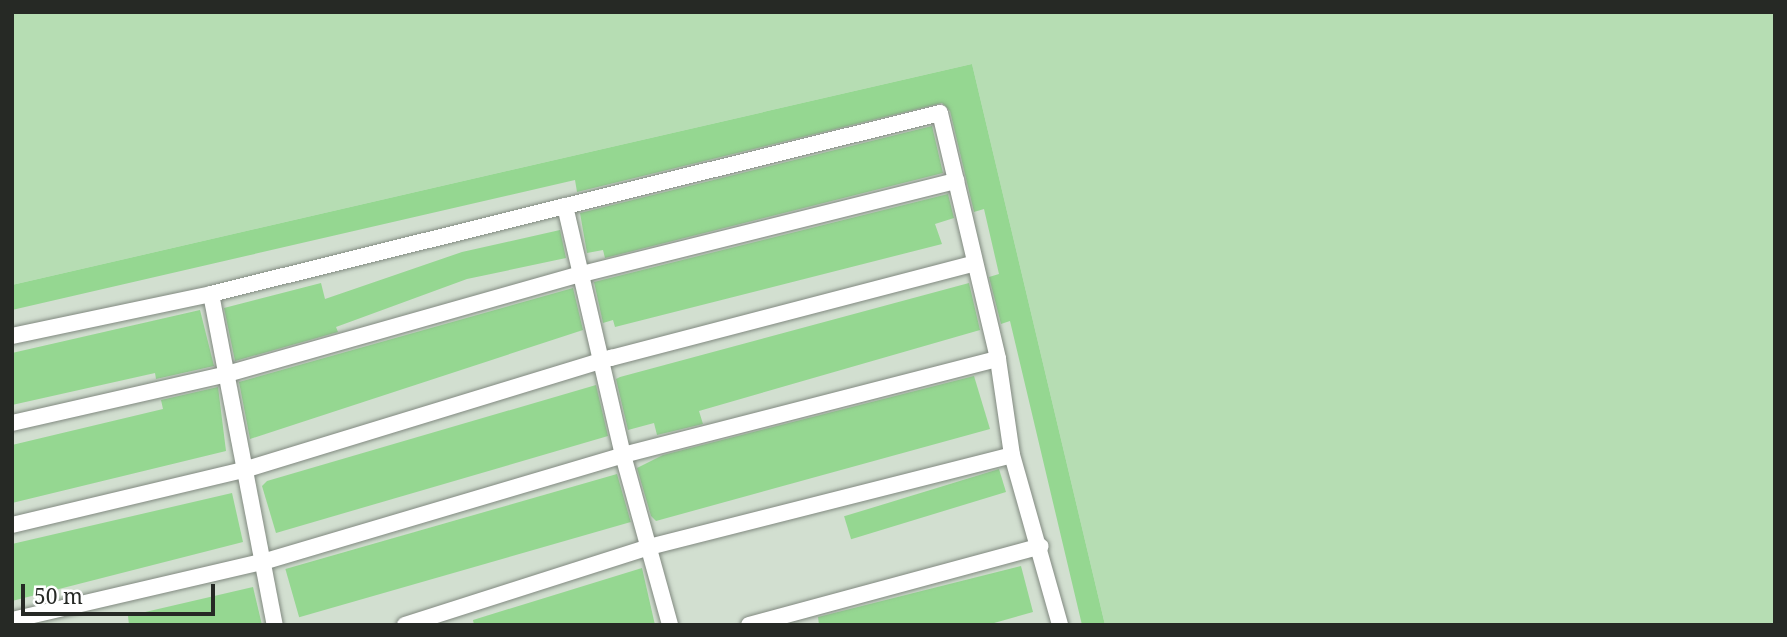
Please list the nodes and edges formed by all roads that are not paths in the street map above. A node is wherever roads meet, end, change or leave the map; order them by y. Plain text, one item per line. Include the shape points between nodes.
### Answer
1 (956, 181) junction
2 (565, 206) junction
3 (975, 263) junction
4 (578, 275) junction
5 (211, 293) junction
6 (12, 336) edge
7 (998, 359) junction
8 (603, 360) junction
9 (228, 374) junction
10 (12, 423) edge
11 (1012, 455) junction
12 (623, 456) junction
13 (247, 469) junction
14 (12, 525) edge
15 (1041, 546) junction
16 (649, 547) junction
17 (266, 561) junction
18 (12, 620) edge
19 (275, 625) edge
20 (405, 625) edge
21 (670, 625) edge
22 (748, 625) edge
23 (1060, 625) edge

1 - 2 lane via 940,113
1 - 3 lane
1 - 4 lane
2 - 4 lane
2 - 5 lane
3 - 7 lane
3 - 8 lane
4 - 8 lane
4 - 9 lane
5 - 6 lane
5 - 9 lane
7 - 11 lane
7 - 12 lane
8 - 12 lane
8 - 13 lane
9 - 10 lane
9 - 13 lane
11 - 15 lane
11 - 16 lane
12 - 16 lane
12 - 17 lane
13 - 14 lane
13 - 17 lane
15 - 22 lane
15 - 23 lane
16 - 20 lane
16 - 21 lane
17 - 18 lane
17 - 19 lane

